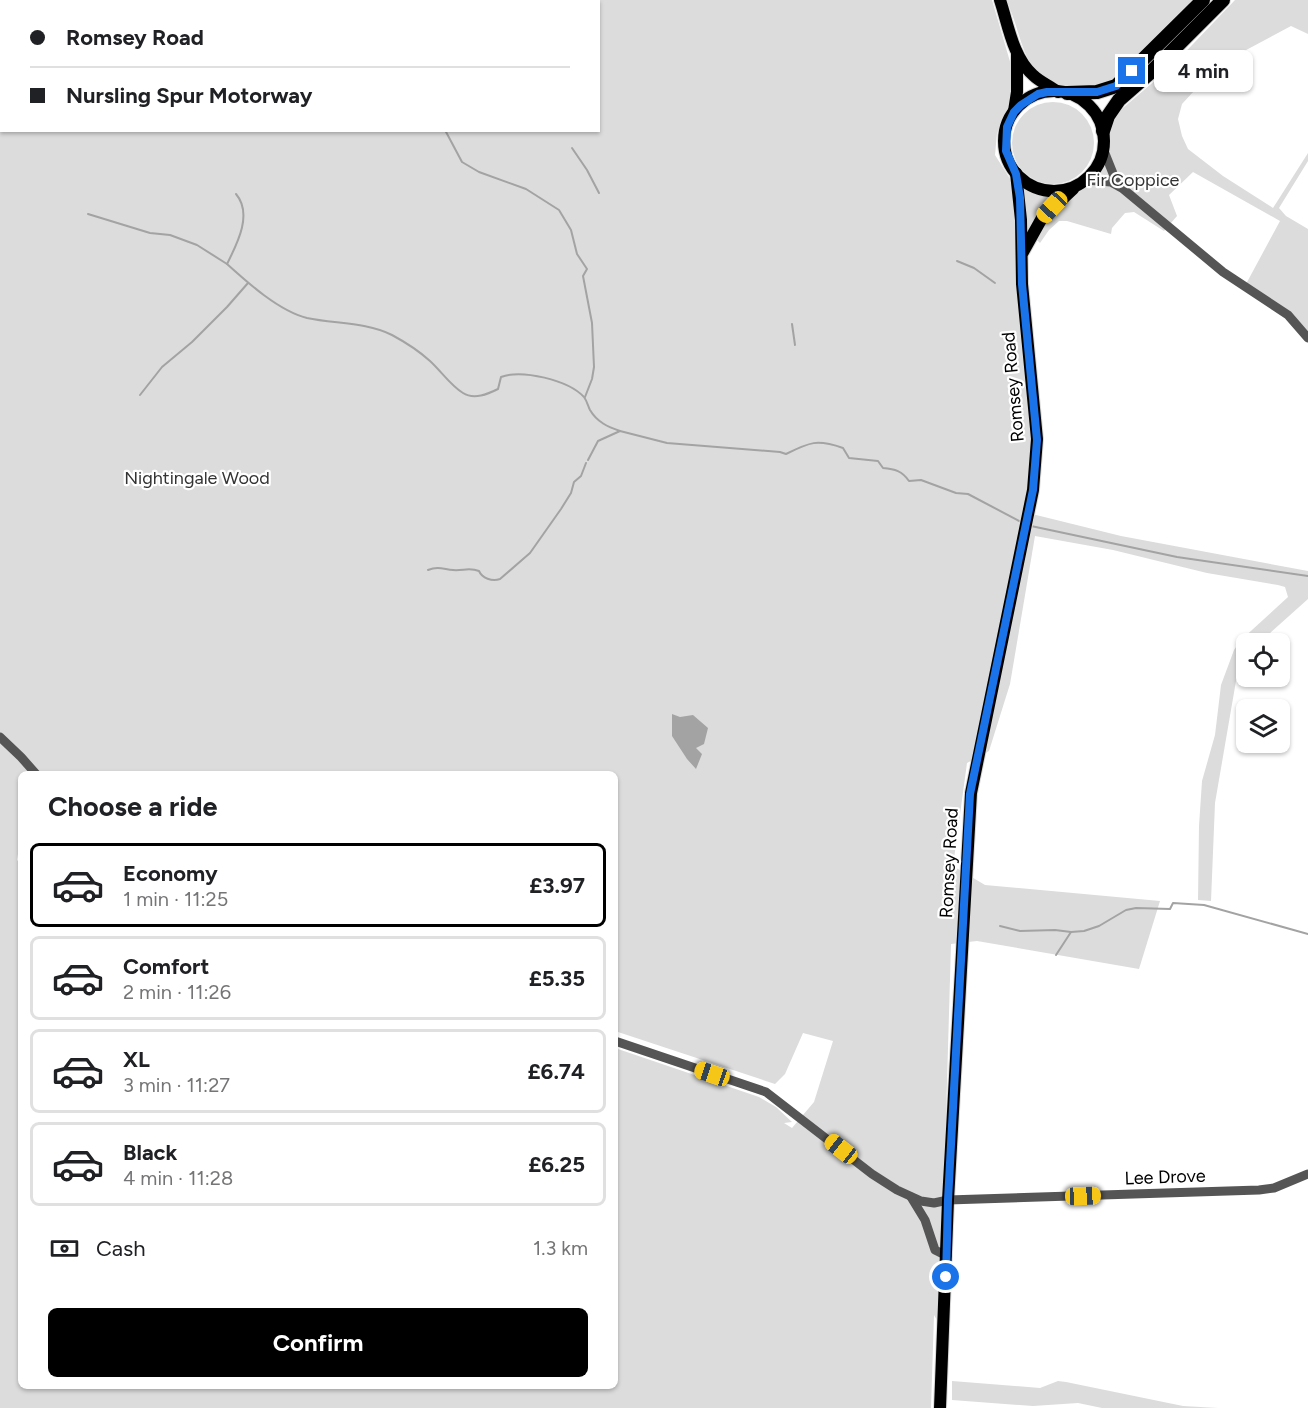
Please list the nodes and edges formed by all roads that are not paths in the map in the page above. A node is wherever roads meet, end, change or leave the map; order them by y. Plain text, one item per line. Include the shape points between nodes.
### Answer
1 (1000, 0) edge
2 (1203, 0) edge
3 (1223, 0) edge
4 (1016, 50) junction
5 (1063, 92) junction
6 (1014, 112) junction
7 (1103, 131) junction
8 (1104, 151) junction
9 (1016, 174) junction
10 (1081, 183) junction
11 (1122, 188) junction
12 (1022, 255) junction
13 (1308, 338) edge
14 (0, 737) edge
15 (33, 771) edge
16 (618, 1042) edge
17 (1308, 1174) edge
18 (911, 1197) junction
19 (948, 1200) junction
20 (947, 1256) junction
21 (940, 1408) edge

1 - 4 main road
2 - 5 highway via 1116,86 1097,92
3 - 7 highway via 1116,103
4 - 5 main road via 1032,75
4 - 6 main road
5 - 6 main road via 1038,94
5 - 7 main road via 1090,107
6 - 9 main road via 1005,143
7 - 8 main road
8 - 10 main road via 1097,167
8 - 11 street
9 - 10 main road via 1040,189 1058,191
9 - 12 main road, Romsey Road
10 - 11 street via 1110,182
10 - 12 main road, Romsey Road via 1042,218
11 - 13 street via 1232,279 1288,315
12 - 19 main road, Romsey Road via 1037,440 1033,490 970,794
14 - 15 street
16 - 18 street via 766,1092 872,1174
17 - 19 street, Lee Drove via 1259,1190
18 - 19 street, Lee Drove via 934,1203
18 - 20 street via 935,1250
19 - 20 main road, Romsey Road
20 - 21 main road, Romsey Road

